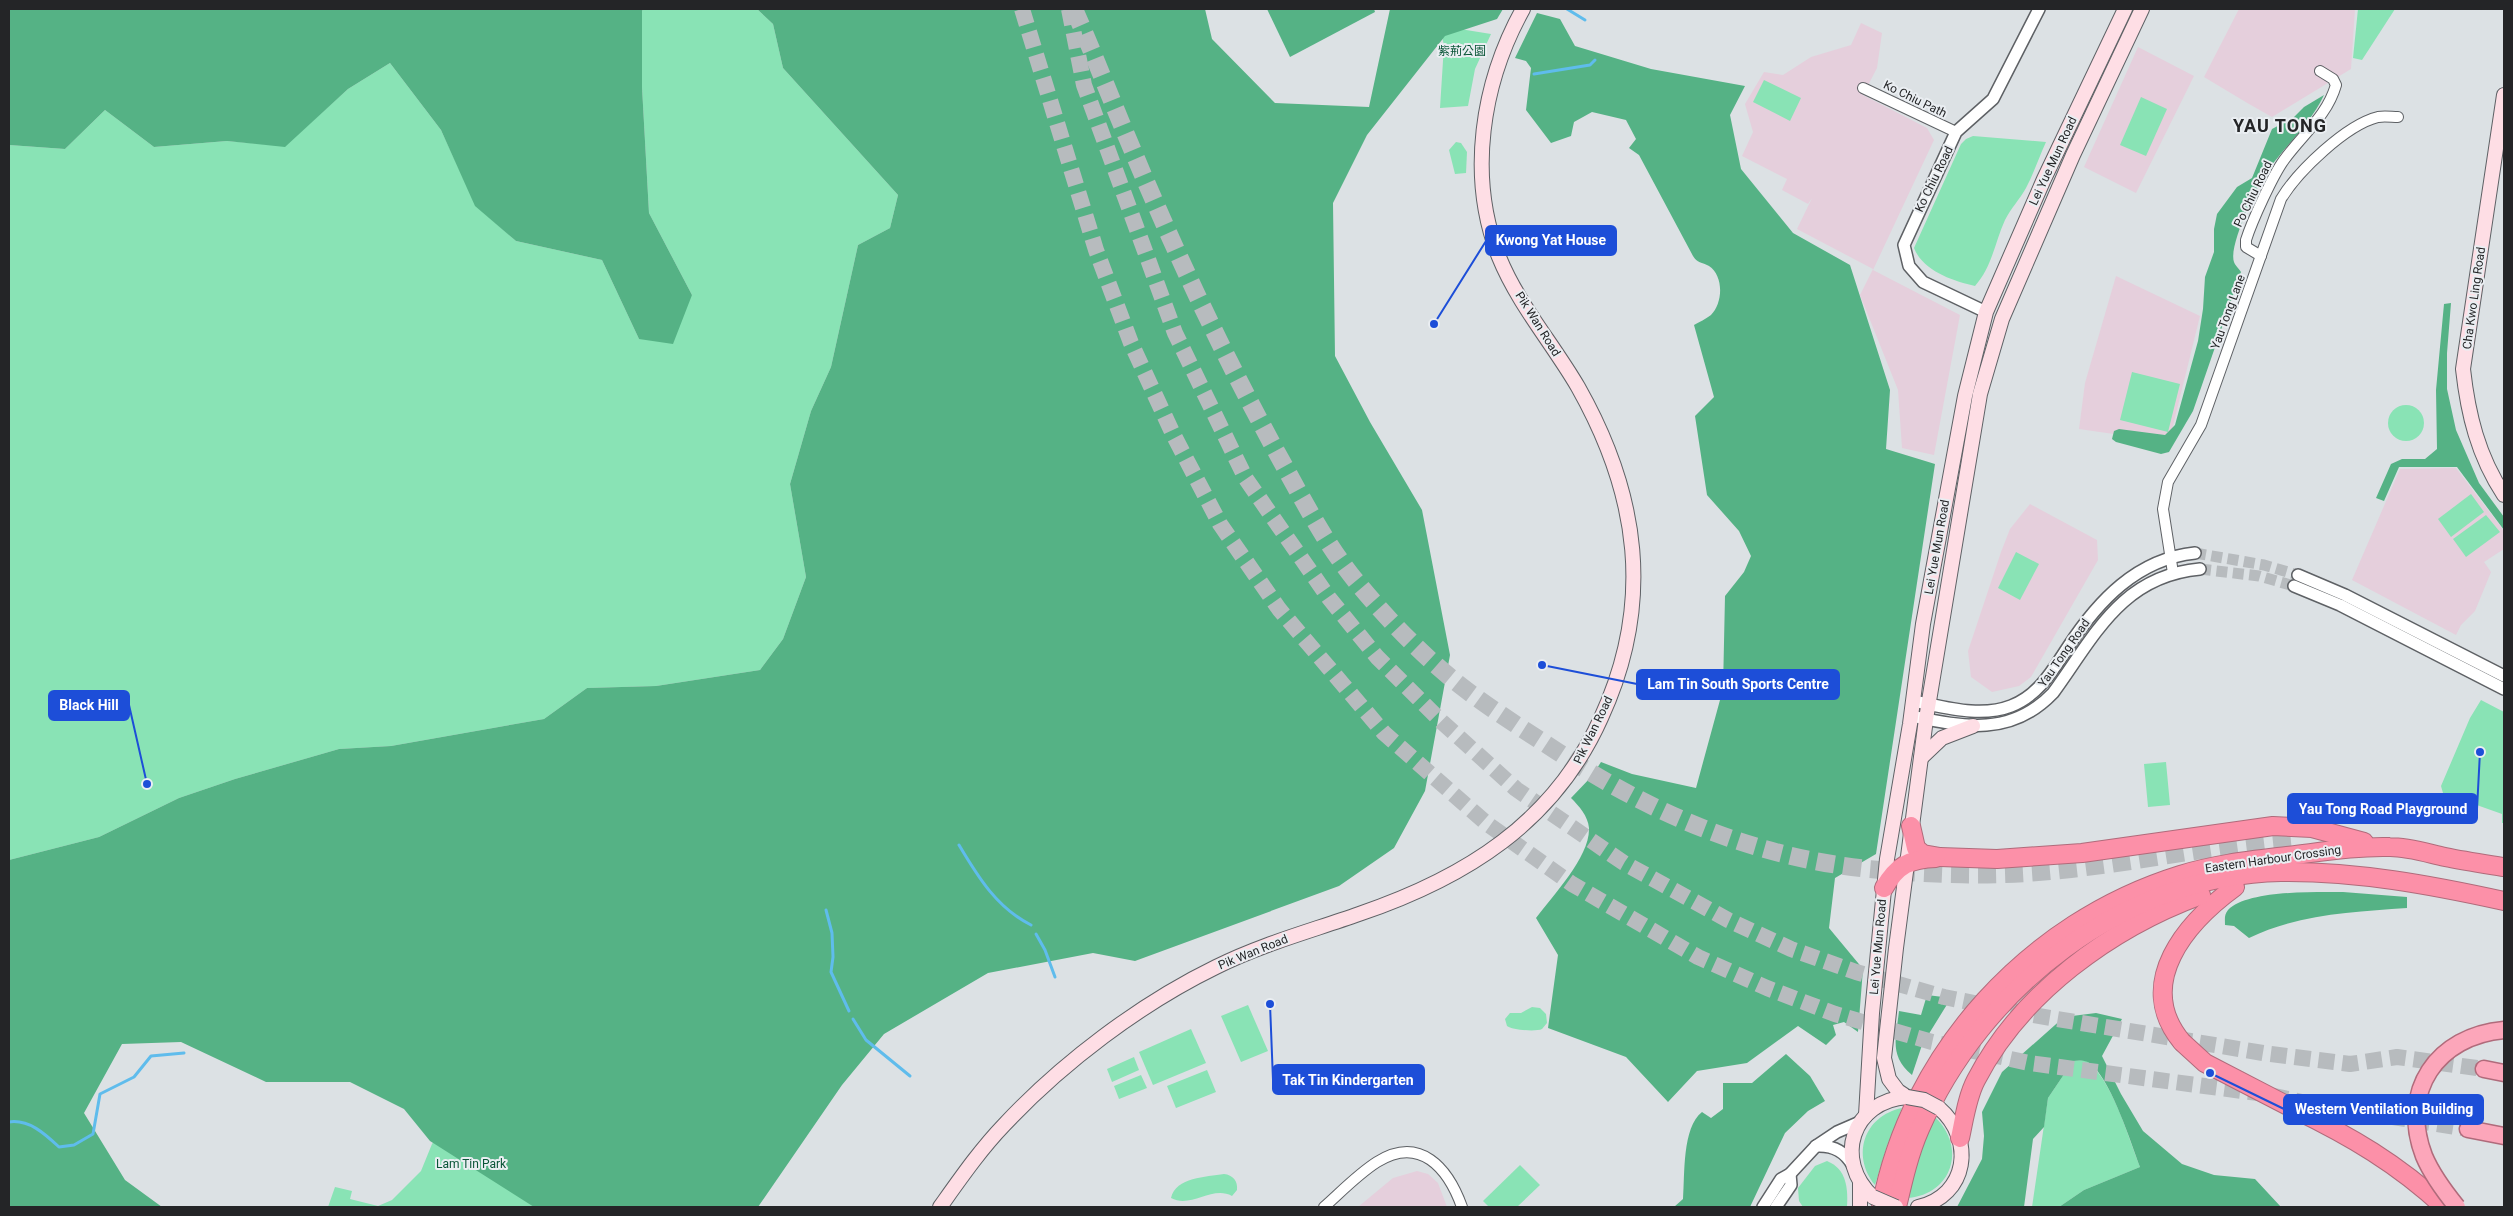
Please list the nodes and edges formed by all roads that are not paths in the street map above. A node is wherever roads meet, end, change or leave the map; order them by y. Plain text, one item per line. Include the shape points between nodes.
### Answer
1 (1523, 9) edge
2 (2039, 9) edge
3 (2125, 9) edge
4 (2142, 9) edge
5 (2320, 71) dead end
6 (1863, 88) dead end
7 (2504, 95) edge
8 (2398, 118) dead end
9 (1956, 132) junction
10 (2261, 256) junction
11 (1986, 312) junction
12 (2002, 318) junction
13 (2504, 494) edge
14 (2194, 553) tunnel mouth
15 (2170, 557) junction
16 (2200, 569) tunnel mouth
17 (2174, 573) junction
18 (2504, 676) edge
19 (2504, 689) edge
20 (1913, 701) junction
21 (1929, 704) junction
22 (1911, 716) junction
23 (1926, 719) junction
24 (1974, 726) junction
25 (1921, 758) junction
26 (1911, 826) junction
27 (2294, 838) tunnel mouth
28 (2347, 838) junction
29 (2391, 847) junction
30 (1940, 857) junction
31 (1905, 865) junction
32 (2504, 867) edge
33 (2349, 875) junction
34 (2235, 887) junction
35 (1884, 888) junction
36 (2504, 901) edge
37 (2504, 1030) edge
38 (2484, 1069) tunnel mouth
39 (2504, 1073) edge
40 (1907, 1098) junction
41 (1863, 1119) junction
42 (2468, 1129) tunnel mouth
43 (2504, 1136) edge
44 (1960, 1138) junction
45 (1816, 1146) junction
46 (1853, 1166) junction
47 (1860, 1183) junction
48 (1877, 1202) edge
49 (1774, 1204) edge
50 (1930, 1205) edge
51 (940, 1207) edge
52 (1324, 1207) edge
53 (1462, 1207) edge
54 (1763, 1207) edge
55 (1860, 1207) edge
56 (1896, 1207) edge
57 (1918, 1207) edge
58 (2444, 1207) edge
59 (2457, 1207) edge

1 - 51 main road, Pik Wan Road via 1506,42 1491,86 1483,125 1482,177 1489,223 1507,273 1578,387 1606,442 1620,479 1633,576 1630,632 1620,670 1589,744 1572,771 1538,811 1514,834 1476,861 1390,903 1291,936 1215,967 1123,1024 1053,1079 1007,1122
2 - 9 street, Ko Chiu Road via 1996,94
3 - 11 main road, Lei Yue Mun Road via 2044,179
4 - 12 main road, Lei Yue Mun Road via 2073,154
5 - 10 street, Po Chiu Road via 2333,79 2336,85 2325,112 2283,161 2249,231 2245,244
6 - 9 street, Ko Chiu Path
7 - 13 main road, Cha Kwo Ling Road via 2464,369 2467,407 2476,439 2494,480
8 - 10 street, Yau Tong Lane via 2379,117 2360,126 2305,166 2281,199
9 - 11 street, Ko Chiu Road via 1905,238 1904,251 1909,266 1923,282
10 - 15 street, Yau Tong Lane via 2201,425 2168,482 2163,509
11 - 12 main road, Ko Chiu Road
11 - 20 main road, Lei Yue Mun Road via 1964,396 1923,624
12 - 21 main road, Lei Yue Mun Road via 1980,394
14 - 15 street, Yau Tong Road
15 - 17 street, Yau Tong Lane
15 - 21 street, Yau Tong Road via 2140,571 2109,595 2084,624 2041,686 2026,698 1990,711 1963,711
16 - 17 street, Yau Tong Road
17 - 24 street, Yau Tong Road via 2142,587 2117,607 2089,639 2064,679 2044,703 2013,721
18 - 19 street via 2345,595 2296,580
20 - 21 street, Yau Tong Road
20 - 22 main road, Lei Yue Mun Road
21 - 23 main road, Lei Yue Mun Road
22 - 23 street, Yau Tong Road
22 - 35 main road, Lei Yue Mun Road
23 - 24 street, Yau Tong Road
23 - 25 main road, Lei Yue Mun Road
24 - 25 main road via 1942,738
25 - 26 main road, Lei Yue Mun Road
26 - 30 highway via 1916,848 1923,854
26 - 31 main road, Lei Yue Mun Road
27 - 28 highway
28 - 29 highway
28 - 30 highway via 2312,828 2273,826 2046,857
29 - 32 highway, Eastern Harbour Crossing
29 - 48 highway, Eastern Harbour Crossing via 2316,850 2205,868 2134,892 2061,933 2028,958 1992,993 1944,1052 1906,1122
30 - 31 highway via 1920,859
31 - 35 highway via 1893,872
31 - 40 main road, Lei Yue Mun Road via 1884,1058 1889,1079
33 - 34 highway via 2272,878
33 - 36 highway, Eastern Harbour Crossing via 2446,888
33 - 56 highway, Eastern Harbour Crossing via 2281,872 2201,885 2118,916 2056,954 2002,1003 1950,1073 1915,1141
34 - 44 highway via 2186,900 2086,956 2052,983 2006,1033 1975,1081
34 - 58 highway, bridge via 2192,925 2174,951 2163,986 2165,1010 2173,1030 2198,1058 2363,1144
35 - 41 main road, Lei Yue Mun Road
37 - 59 highway, bridge via 2478,1034 2455,1044 2430,1068 2419,1094 2416,1117 2424,1154 2440,1186
38 - 39 highway
40 - 41 main road via 1889,1100
40 - 44 main road, bridge via 1924,1100 1939,1108 1952,1121
41 - 45 street
41 - 46 main road, Lei Yue Mun Road via 1851,1148
42 - 43 highway
44 - 50 main road via 1962,1157 1958,1175 1947,1191
45 - 46 street via 1838,1149
45 - 49 street via 1790,1174 1791,1185
46 - 47 main road
47 - 48 main road
47 - 55 main road
48 - 56 main road, bridge
49 - 54 street
50 - 57 main road
52 - 53 street via 1378,1162 1399,1153 1428,1157 1449,1178

